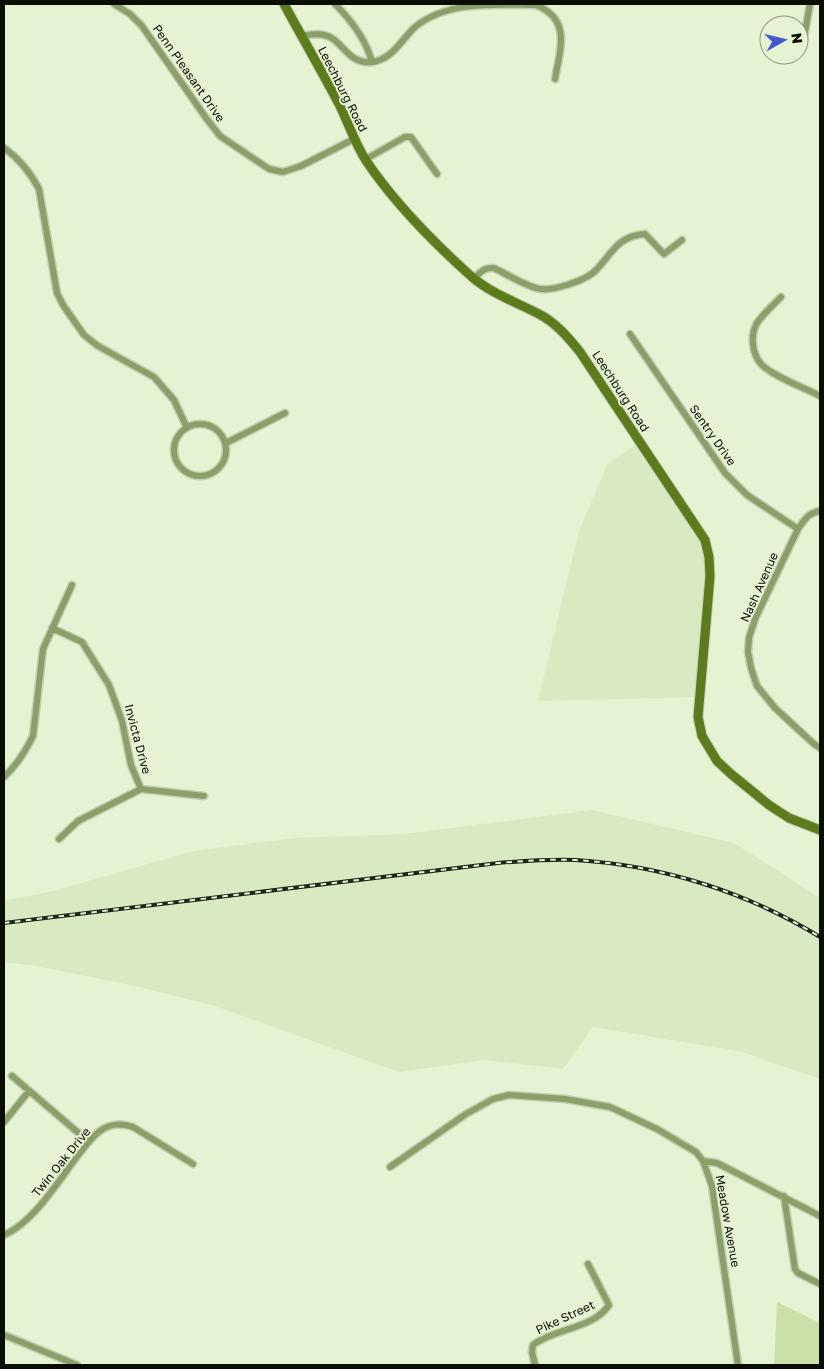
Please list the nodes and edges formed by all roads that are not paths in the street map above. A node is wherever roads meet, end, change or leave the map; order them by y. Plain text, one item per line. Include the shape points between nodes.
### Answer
1 (114, 4) edge
2 (284, 4) edge
3 (334, 4) edge
4 (301, 36) junction
5 (372, 62) junction
6 (555, 79) dead end
7 (354, 139) junction
8 (4, 148) edge
9 (366, 159) junction
10 (437, 174) dead end
11 (682, 240) dead end
12 (474, 278) junction
13 (781, 297) dead end
14 (630, 334) dead end
15 (820, 396) edge
16 (285, 413) dead end
17 (187, 428) junction
18 (226, 443) junction
19 (820, 511) edge
20 (798, 529) junction
21 (72, 586) dead end
22 (52, 628) junction
23 (820, 748) edge
24 (4, 776) edge
25 (140, 789) junction
26 (204, 796) dead end
27 (820, 830) edge
28 (59, 838) dead end
29 (12, 1076) dead end
30 (29, 1091) junction
31 (4, 1122) edge
32 (89, 1142) junction
33 (703, 1161) junction
34 (193, 1164) dead end
35 (390, 1167) dead end
36 (784, 1196) junction
37 (820, 1216) edge
38 (4, 1235) edge
39 (588, 1264) dead end
40 (820, 1284) edge
41 (4, 1335) edge
42 (77, 1365) edge
43 (535, 1365) edge
44 (738, 1365) edge

1 - 7 street, Penn Pleasant Drive via 142,26 220,136 269,169 283,172 301,166
2 - 4 street, Leechburg Road
3 - 5 street via 349,18 369,50
4 - 5 street via 325,35 360,62
4 - 7 street, Leechburg Road
5 - 6 street via 389,56 416,27 454,9 474,4 536,5 553,15 560,28 561,45
7 - 9 street, Leechburg Road
8 - 17 street via 26,168 39,189 58,293 71,317 84,335 98,346 154,377 174,400
9 - 10 street via 405,137 411,137
9 - 12 street, Leechburg Road via 390,194
11 - 12 street via 664,254 645,234 636,235 620,242 588,276 550,290 537,289 488,267
12 - 27 street, Leechburg Road via 511,302 539,314 565,333 705,540 710,576 698,717 702,736 717,761 769,805
13 - 15 street via 757,324 753,344 755,353 761,364 776,374
14 - 20 street, Sentry Drive via 725,473 747,495
16 - 18 street
17 - 18 street via 199,424 209,426 218,431
17 - 18 street via 180,434 174,450 180,467 192,475 207,476 221,466
19 - 20 street, Nash Avenue via 806,517
20 - 23 street, Nash Avenue via 755,619 748,652 757,686
21 - 22 street
22 - 24 street via 43,649 33,736 18,762
22 - 25 street, Invicta Drive via 82,642 109,685
25 - 26 street, Invicta Drive
25 - 28 street via 78,821
29 - 30 street
30 - 31 street
30 - 32 street
32 - 34 street, Twin Oak Drive via 102,1129 122,1124
32 - 38 street, Twin Oak Drive via 32,1216
33 - 35 street, Meadow Avenue via 683,1143 610,1107 565,1099 509,1095 480,1106
33 - 36 street via 717,1163
33 - 44 street, Meadow Avenue via 715,1202
36 - 37 street
36 - 40 street via 795,1269
39 - 43 street, Pike Street via 609,1304 594,1318 533,1345
41 - 42 street

